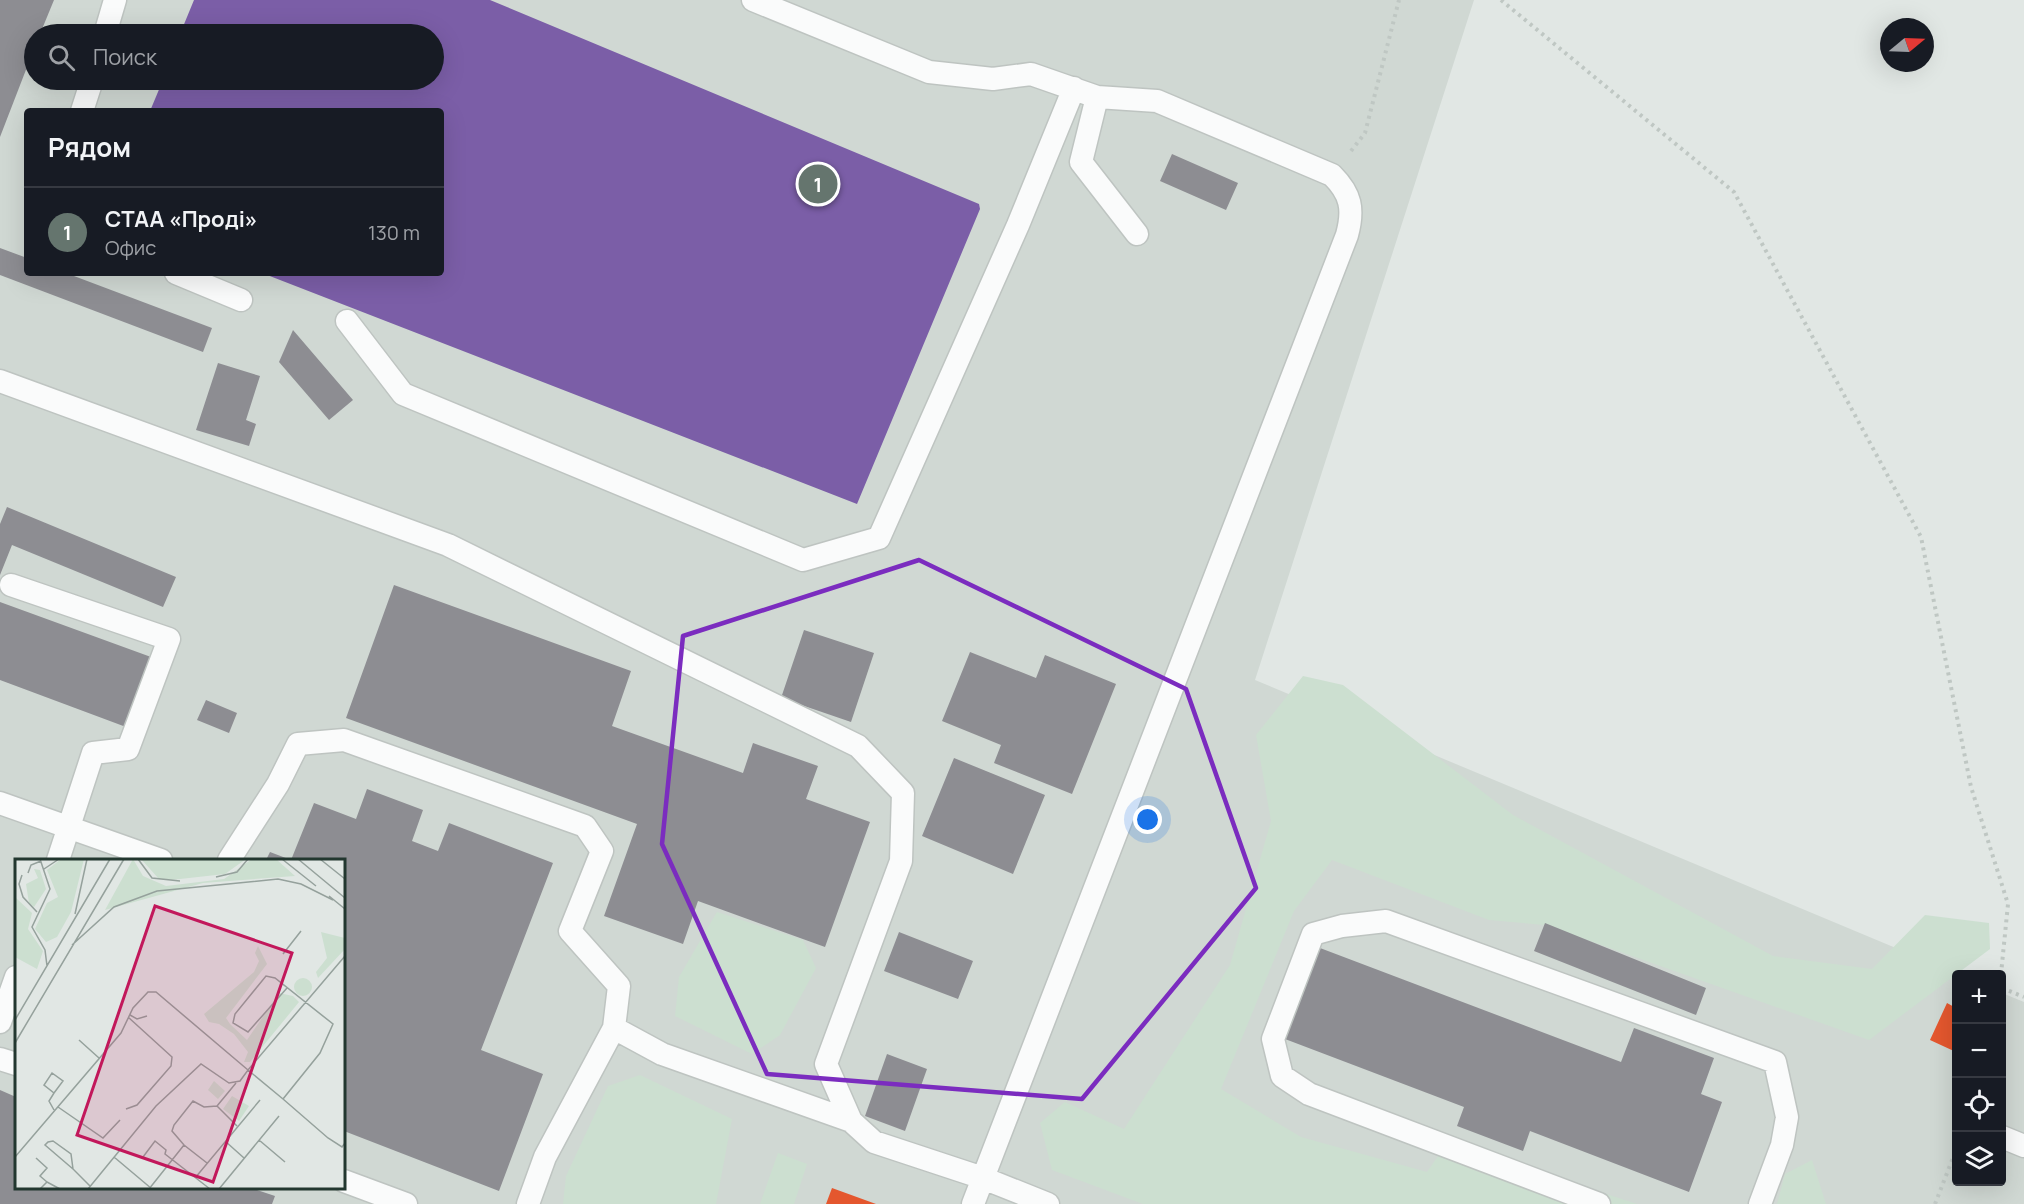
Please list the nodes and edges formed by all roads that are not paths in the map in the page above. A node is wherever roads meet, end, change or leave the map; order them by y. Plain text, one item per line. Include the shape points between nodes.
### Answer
1 (115, 0) edge
2 (753, 0) edge
3 (108, 24) edge
4 (1074, 88) junction
5 (89, 90) edge
6 (1097, 97) junction
7 (83, 108) edge
8 (1137, 234) dead end
9 (183, 276) edge
10 (241, 300) dead end
11 (346, 321) dead end
12 (0, 381) edge
13 (11, 585) dead end
14 (0, 803) edge
15 (70, 828) junction
16 (59, 859) edge
17 (155, 859) edge
18 (230, 859) edge
19 (15, 979) edge
20 (0, 1022) edge
21 (614, 1028) junction
22 (0, 1059) edge
23 (15, 1065) edge
24 (851, 1121) junction
25 (2006, 1139) edge
26 (2024, 1146) edge
27 (983, 1178) junction
28 (352, 1191) edge
29 (406, 1204) edge
30 (528, 1204) edge
31 (973, 1204) edge
32 (1048, 1204) edge
33 (1599, 1204) edge
34 (1760, 1204) edge

1 - 3 lane
2 - 4 lane via 929,72 993,79 1031,75
4 - 6 lane
4 - 11 lane via 1018,225 879,538 803,560 403,394
5 - 7 lane
6 - 8 lane via 1081,162
6 - 27 lane via 1157,101 1332,175 1351,200 1352,218
9 - 10 lane
12 - 24 lane via 448,545 858,746 903,793 901,861 826,1064
13 - 15 lane via 169,639 128,749 93,753
14 - 15 lane
15 - 16 lane
15 - 17 lane
18 - 21 lane via 278,784 298,744 344,740 585,826 602,851 570,931 619,986
19 - 20 lane
21 - 24 lane via 662,1054
21 - 30 lane via 545,1157
22 - 23 lane
24 - 27 lane via 874,1142
25 - 26 lane
27 - 31 lane
27 - 32 lane
28 - 29 lane
33 - 34 lane via 1309,1094 1282,1076 1273,1039 1313,934 1386,921 1775,1062 1787,1117 1782,1145

